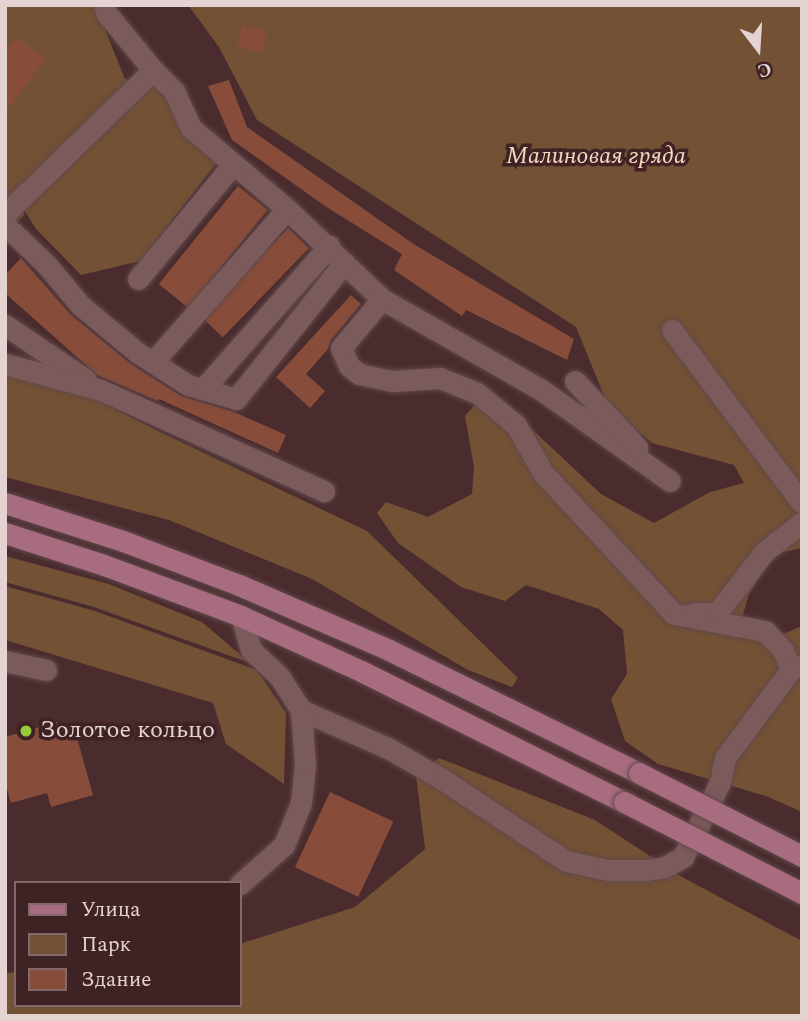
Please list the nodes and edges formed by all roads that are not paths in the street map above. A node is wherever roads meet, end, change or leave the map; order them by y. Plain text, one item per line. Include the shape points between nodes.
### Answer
1 (111, 8) edge
2 (153, 70) junction
3 (233, 164) junction
4 (288, 209) junction
5 (5, 215) edge
6 (5, 225) edge
7 (329, 246) junction
8 (344, 263) junction
9 (138, 279) dead end
10 (382, 299) junction
11 (5, 325) edge
12 (672, 330) dead end
13 (153, 362) junction
14 (5, 364) edge
15 (575, 381) dead end
16 (203, 389) junction
17 (101, 390) junction
18 (324, 491) dead end
19 (5, 503) edge
20 (802, 503) edge
21 (802, 522) edge
22 (5, 533) edge
23 (674, 614) junction
24 (241, 617) junction
25 (5, 660) edge
26 (796, 667) edge
27 (46, 670) dead end
28 (301, 710) junction
29 (802, 856) edge
30 (242, 882) edge
31 (802, 893) edge

1 - 2 lane
2 - 3 lane via 174,91 191,128
2 - 5 lane
3 - 4 lane
3 - 9 lane
4 - 7 lane
4 - 13 lane
6 - 13 lane via 80,305
7 - 8 lane
7 - 16 lane
8 - 10 lane
8 - 16 lane via 236,399
10 - 15 lane via 540,389 670,481
10 - 23 lane via 341,348 349,366 359,374 393,381 440,378 477,393 516,425 543,473
11 - 17 lane
12 - 20 lane
13 - 16 lane via 188,385
14 - 17 lane
17 - 18 lane
19 - 29 main road, bridge via 239,585 389,650
21 - 23 lane via 765,551 717,612
22 - 24 main road
23 - 26 lane via 765,631
24 - 28 lane via 251,650 279,676
24 - 31 main road, bridge via 361,671
25 - 27 lane
26 - 28 lane via 725,758 720,782 683,857 647,870 608,870 566,861 388,748
28 - 30 lane via 305,765 301,803 284,845

